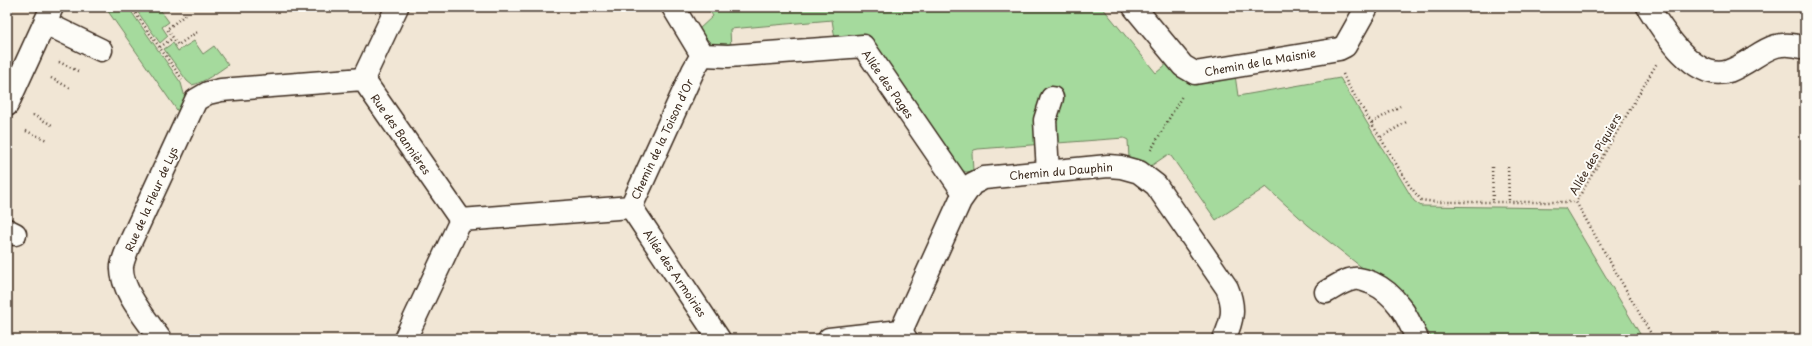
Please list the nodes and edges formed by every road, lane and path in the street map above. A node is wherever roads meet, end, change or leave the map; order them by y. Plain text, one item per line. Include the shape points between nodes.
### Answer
1 (131, 7) edge
2 (397, 7) edge
3 (672, 7) edge
4 (1134, 7) edge
5 (1367, 7) edge
6 (1648, 7) edge
7 (49, 15) edge
8 (185, 15) dead end
9 (197, 32) dead end
10 (173, 38) junction
11 (1671, 40) junction
12 (160, 47) junction
13 (1805, 48) edge
14 (100, 50) dead end
15 (1330, 50) junction
16 (702, 55) junction
17 (59, 62) dead end
18 (80, 72) dead end
19 (1195, 73) junction
20 (51, 78) dead end
21 (362, 79) junction
22 (72, 88) dead end
23 (191, 92) junction
24 (1052, 98) dead end
25 (7, 105) edge
26 (1400, 106) dead end
27 (33, 115) dead end
28 (1408, 121) dead end
29 (1372, 123) junction
30 (54, 126) dead end
31 (26, 131) dead end
32 (1380, 137) junction
33 (47, 140) dead end
34 (1492, 167) dead end
35 (1508, 167) dead end
36 (1048, 172) junction
37 (1139, 172) junction
38 (964, 193) junction
39 (1493, 202) junction
40 (1509, 202) junction
41 (1576, 202) junction
42 (631, 208) junction
43 (461, 220) junction
44 (1326, 292) dead end
45 (904, 335) edge
46 (160, 339) edge
47 (405, 339) edge
48 (719, 339) edge
49 (829, 339) edge
50 (1224, 339) edge
51 (1417, 339) edge
52 (1654, 339) edge

1 - 12 path
2 - 21 street
3 - 16 street
4 - 19 street, Chemin de la Maisnie via 1183,66
5 - 15 street, Chemin de la Maisnie via 1345,46
6 - 11 street
7 - 14 street
7 - 25 street
8 - 10 path via 167,29
9 - 10 path via 178,45
10 - 12 path
11 - 13 street via 1680,53 1711,72 1728,71 1778,44 1794,44
11 - 41 path, Allée des Piquiers
12 - 23 path
15 - 19 street, Chemin de la Maisnie
15 - 29 path via 1334,70 1340,67
16 - 38 street, Allée des Pages via 728,56 863,46
16 - 42 street, Chemin de la Toison d'Or
17 - 18 path
19 - 37 path
20 - 22 path
21 - 23 street
21 - 43 street, Rue des Bannières
23 - 46 street, Rue de la Fleur de Lys via 122,265 123,279 130,295
24 - 36 street via 1045,120
26 - 29 path
27 - 30 path
28 - 32 path
29 - 32 path
31 - 33 path
32 - 39 path via 1421,200
34 - 39 path
35 - 40 path
36 - 37 street, Chemin du Dauphin via 1108,166
36 - 38 street, Chemin du Dauphin via 984,178 972,184
37 - 50 street, Chemin du Dauphin via 1156,185 1227,288 1233,312 1232,323
38 - 45 street, Chemin du Dauphin
39 - 40 path
40 - 41 path
41 - 52 path, Allée des Piquiers
42 - 43 street, Chemin de la Toison d'Or
42 - 48 street, Allée des Armoiries
43 - 47 street
44 - 51 street via 1355,278 1383,288 1398,302
45 - 49 street

